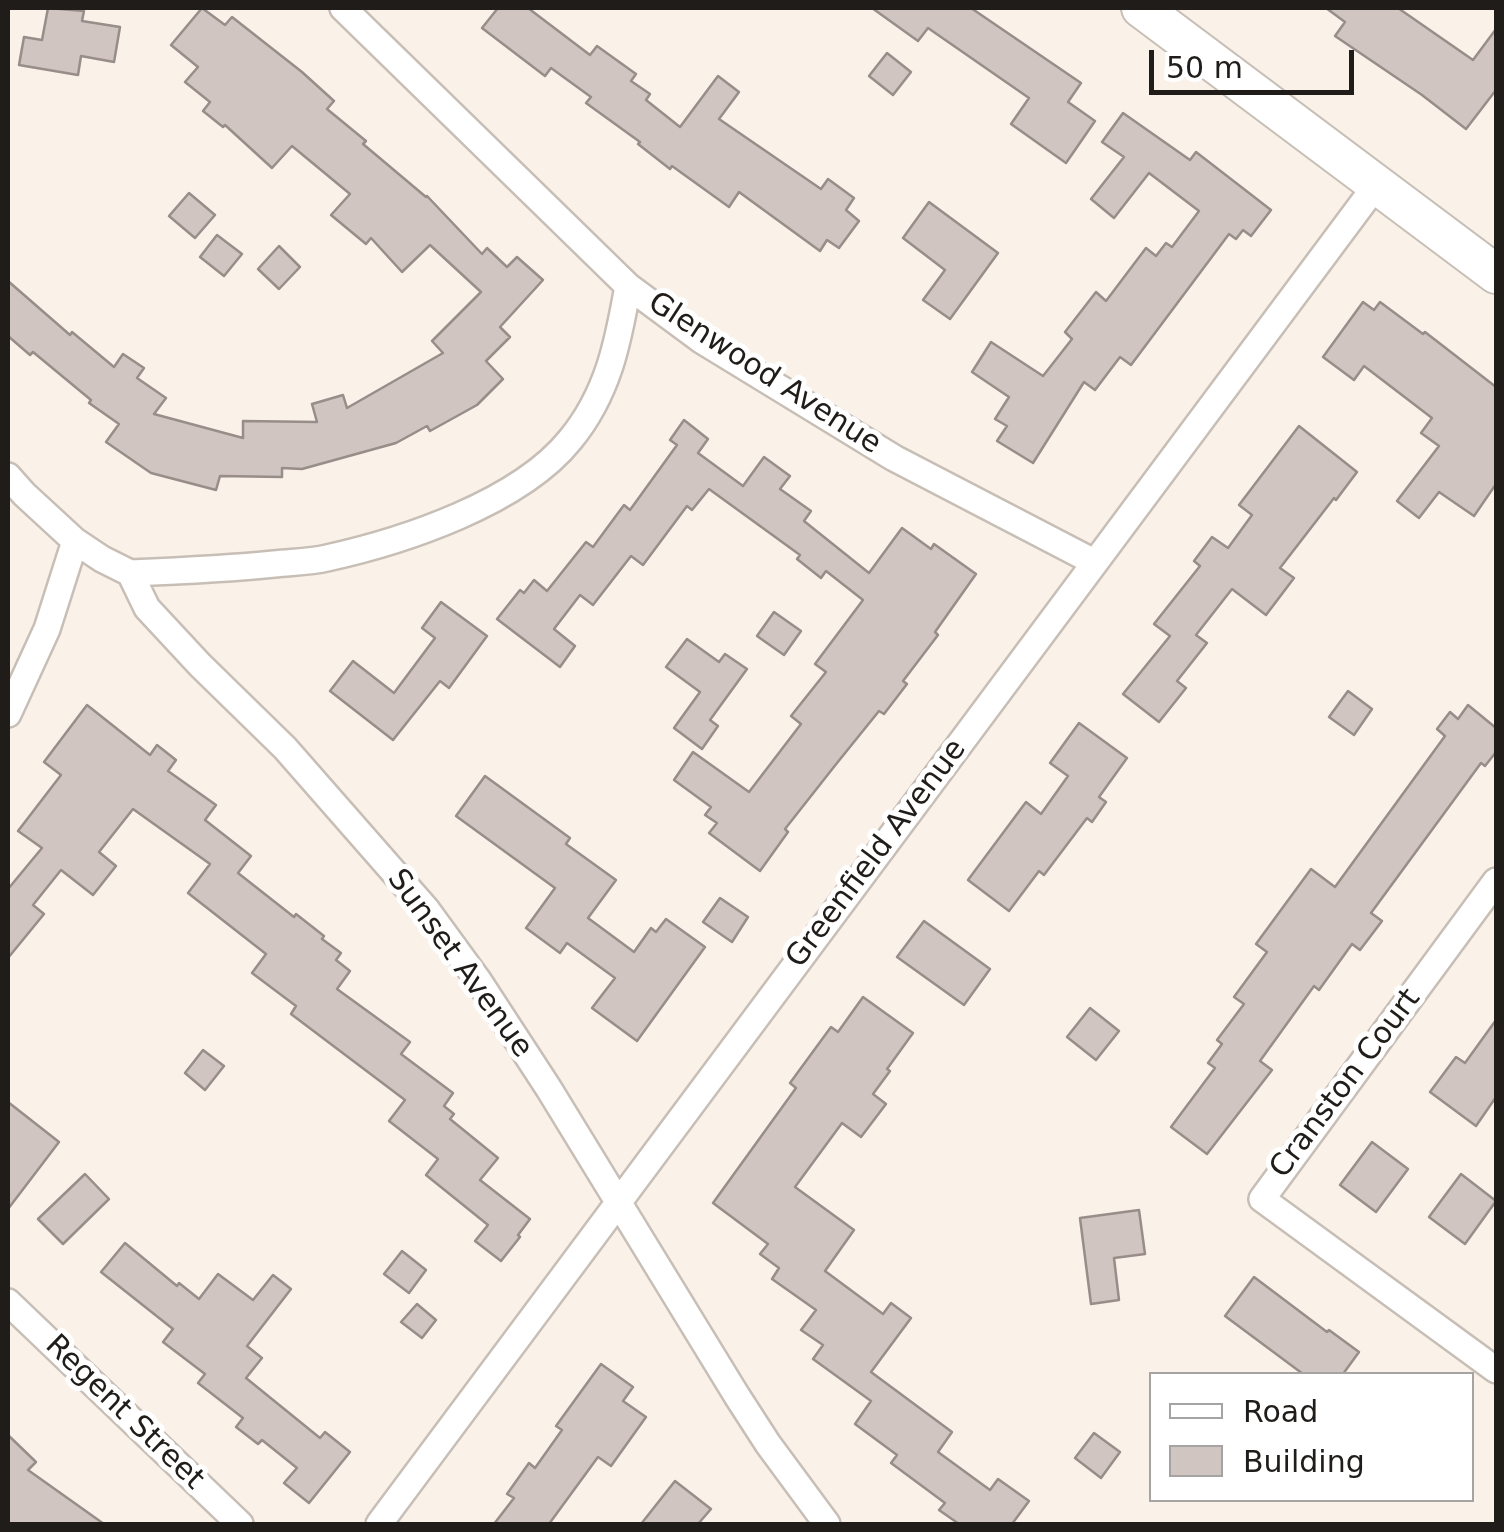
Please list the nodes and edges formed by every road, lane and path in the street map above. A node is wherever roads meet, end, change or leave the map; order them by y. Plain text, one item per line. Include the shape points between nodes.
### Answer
1 (342, 8) edge
2 (1141, 8) edge
3 (1377, 184) junction
4 (1496, 274) edge
5 (628, 286) junction
6 (8, 476) edge
7 (75, 540) junction
8 (1094, 562) junction
9 (130, 573) junction
10 (8, 714) edge
11 (1496, 882) edge
12 (619, 1202) junction
13 (8, 1302) edge
14 (1496, 1370) edge
15 (240, 1524) edge
16 (379, 1524) edge
17 (827, 1524) edge

1 - 5 street, Glenwood Avenue
2 - 3 street
3 - 4 street
3 - 8 street, Greenfield Avenue
5 - 8 street, Glenwood Avenue via 701,340 894,458
5 - 9 street via 610,373 569,442 530,478 446,521 324,558
6 - 7 street
7 - 9 street
7 - 10 street via 47,629
8 - 12 street, Greenfield Avenue
9 - 12 street, Sunset Avenue via 147,608 284,748 426,910
11 - 14 street, Cranston Court via 1262,1198
12 - 16 street, Greenfield Avenue
12 - 17 street, Sunset Avenue via 736,1396
13 - 15 street, Regent Street

